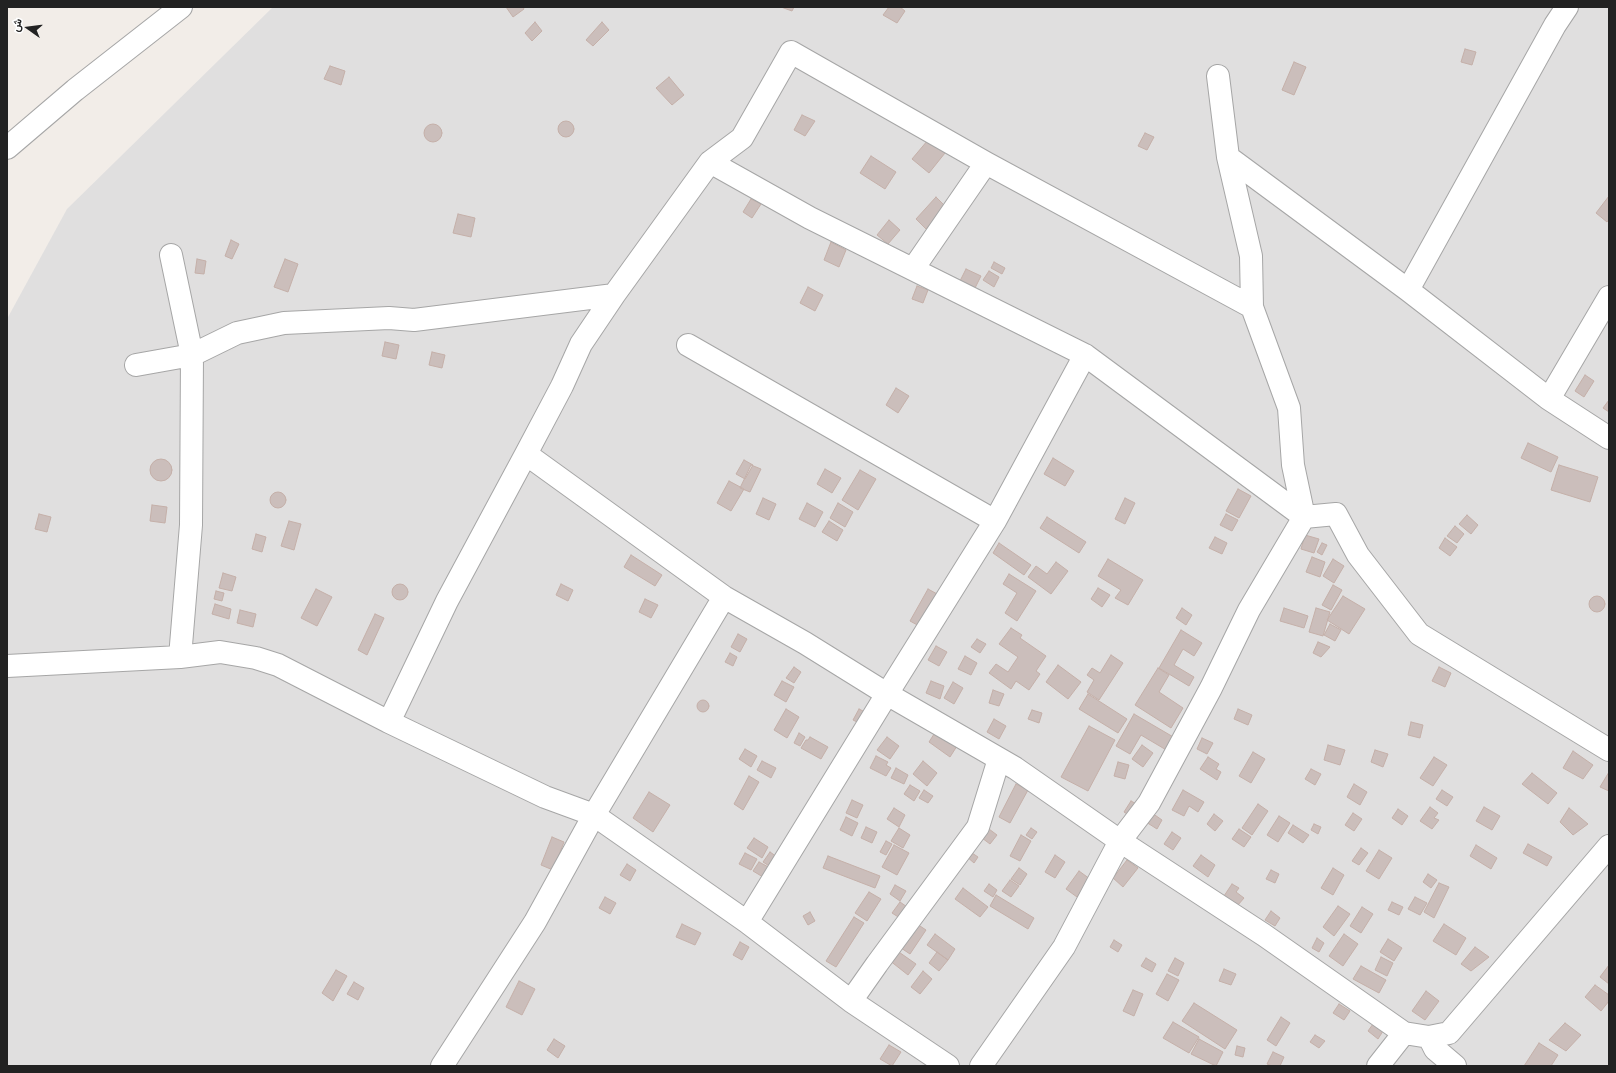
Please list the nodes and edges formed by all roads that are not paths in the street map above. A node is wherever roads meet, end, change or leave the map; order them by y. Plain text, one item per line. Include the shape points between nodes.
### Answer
1 (181, 7) edge
2 (1567, 7) edge
3 (1218, 76) dead end
4 (7, 148) edge
5 (1228, 157) junction
6 (710, 162) junction
7 (986, 163) junction
8 (171, 255) dead end
9 (913, 269) junction
10 (1408, 290) junction
11 (614, 295) junction
12 (1609, 297) edge
13 (1252, 307) junction
14 (688, 346) dead end
15 (192, 355) junction
16 (1085, 355) junction
17 (136, 364) dead end
18 (1549, 399) junction
19 (1609, 438) edge
20 (526, 454) junction
21 (1304, 518) junction
22 (996, 521) junction
23 (724, 597) junction
24 (180, 657) junction
25 (7, 666) edge
26 (887, 694) junction
27 (389, 722) junction
28 (1609, 750) edge
29 (999, 759) junction
30 (594, 815) junction
31 (1120, 842) junction
32 (1609, 846) edge
33 (747, 922) junction
34 (851, 1001) junction
35 (1404, 1033) junction
36 (1429, 1037) junction
37 (442, 1066) edge
38 (948, 1066) edge
39 (981, 1066) edge
40 (1378, 1066) edge
41 (1455, 1066) edge

1 - 4 street via 75,90
2 - 10 street
3 - 5 street
5 - 10 street
5 - 13 street via 1251,256
6 - 7 street via 742,138 791,52
6 - 9 street via 810,218
6 - 11 street
7 - 9 street
7 - 13 street
8 - 15 street
9 - 16 street
10 - 18 street
11 - 15 street via 414,320 389,318 284,323 237,333
11 - 20 street via 581,344
12 - 18 street
13 - 21 street via 1289,408 1293,465
14 - 22 street
15 - 17 street
15 - 24 street via 192,525
16 - 21 street
16 - 22 street
18 - 19 street
20 - 23 street
20 - 27 street via 447,601
21 - 28 street via 1336,514 1358,555 1419,634
21 - 31 street via 1249,610 1150,803
22 - 26 street
23 - 26 street
23 - 30 street
24 - 25 street
24 - 27 street via 220,652 256,658 278,665
26 - 29 street
26 - 33 street
27 - 30 street via 545,797
29 - 31 street
29 - 34 street via 978,827
30 - 33 street
30 - 37 street via 535,922
31 - 35 street via 1264,935
31 - 39 street via 1064,947
32 - 36 street via 1449,1033
33 - 34 street
34 - 38 street
35 - 36 street
35 - 40 street
36 - 41 street via 1434,1049

